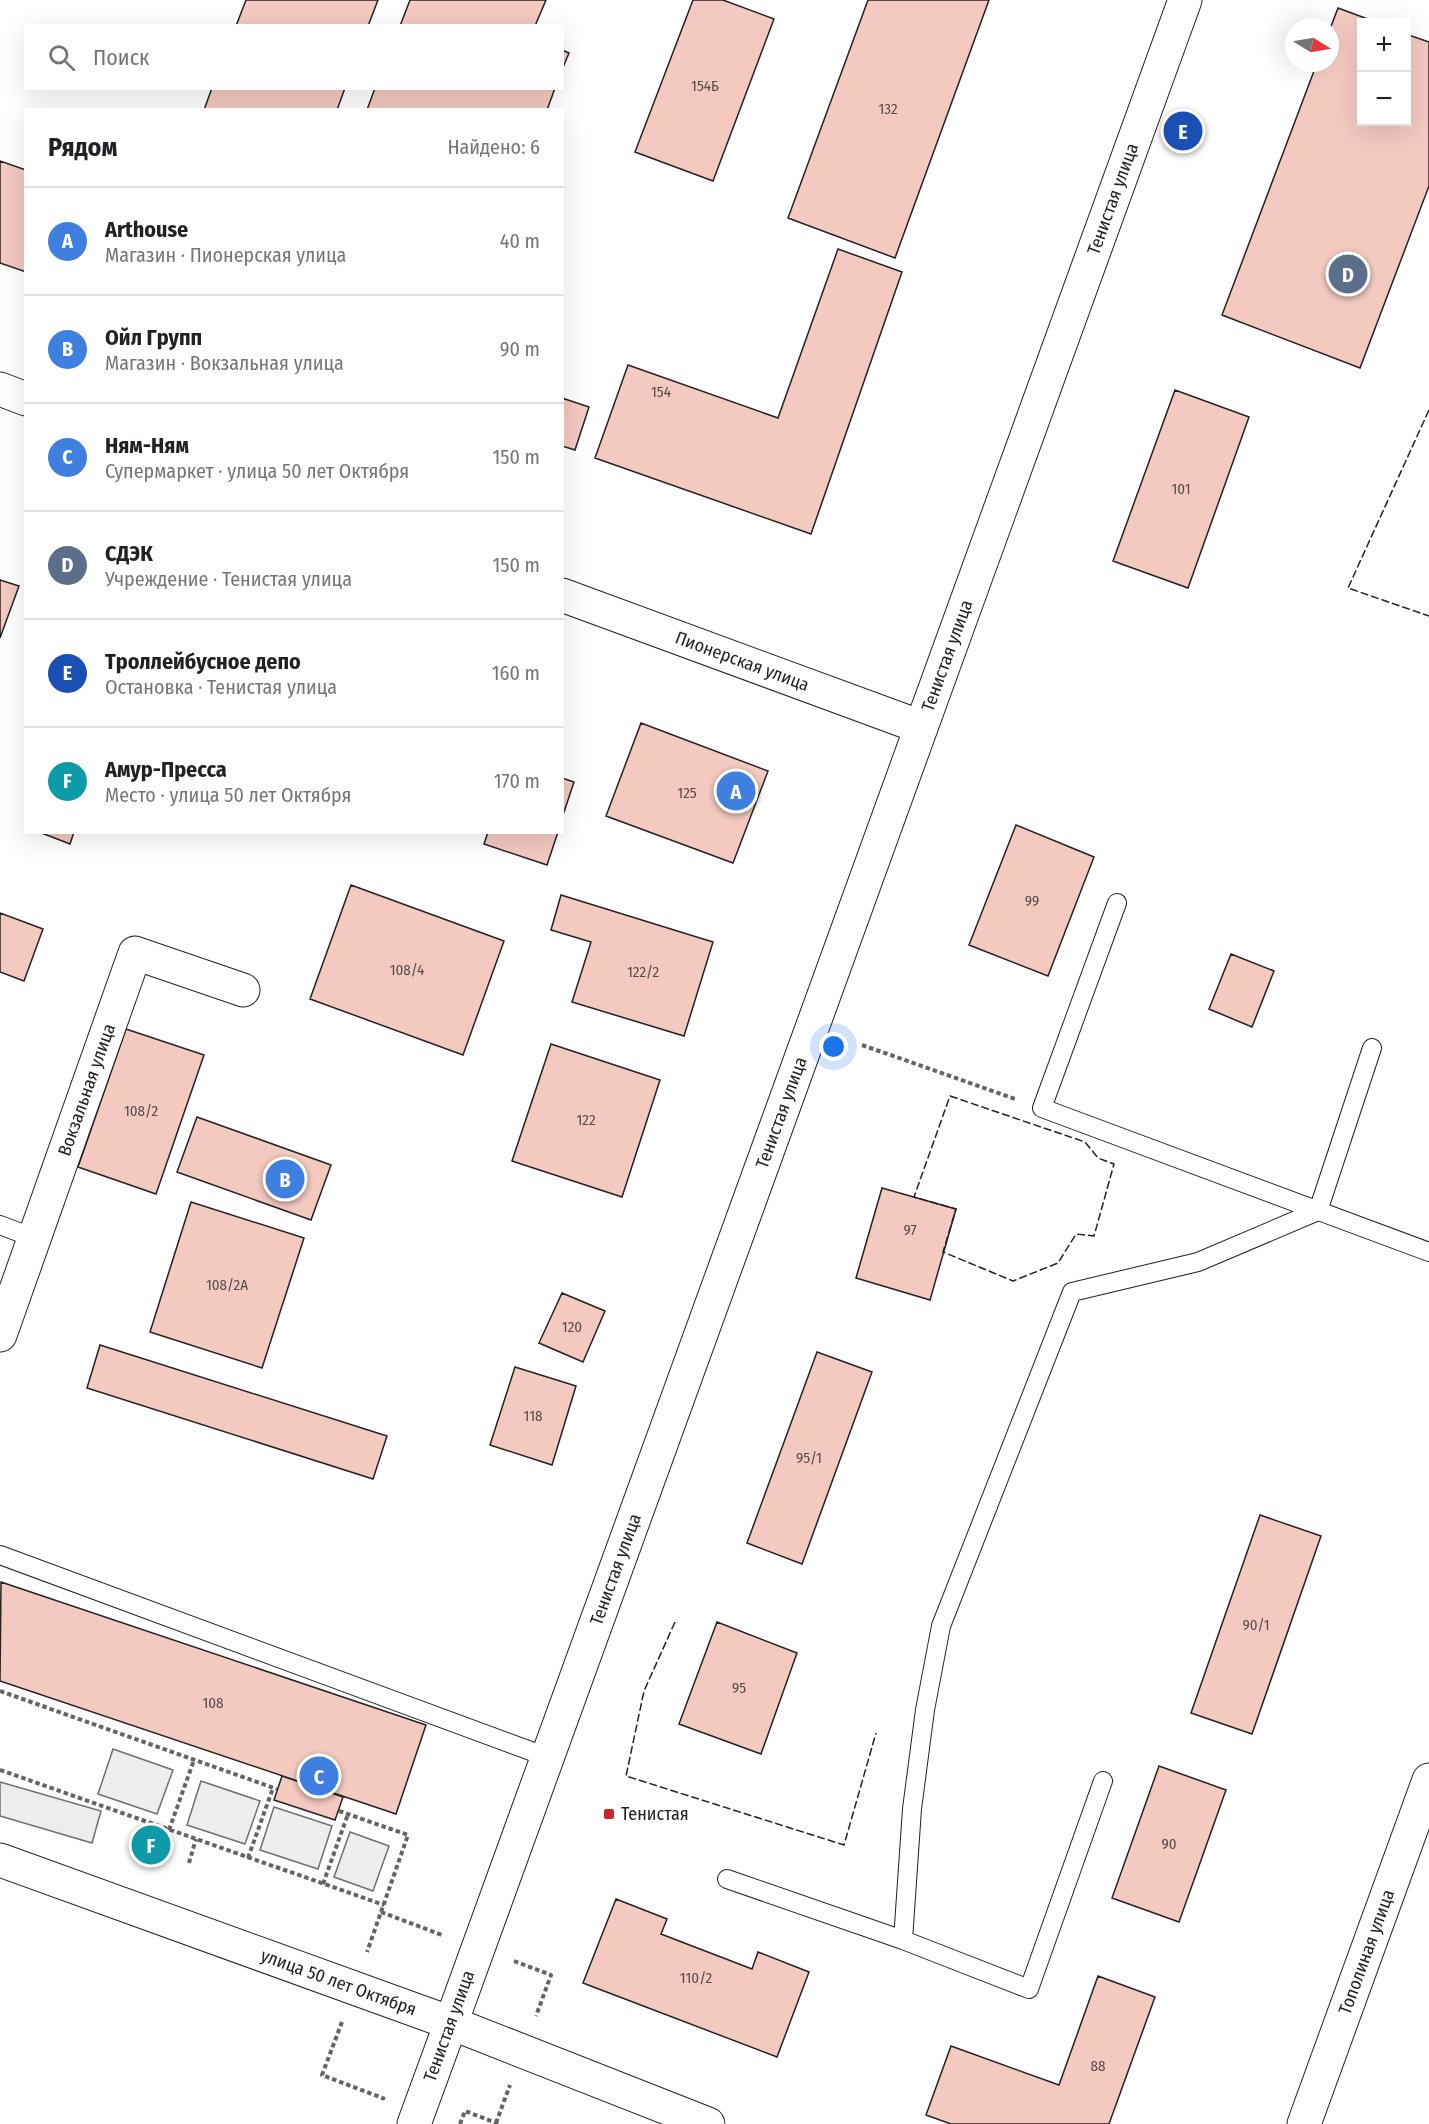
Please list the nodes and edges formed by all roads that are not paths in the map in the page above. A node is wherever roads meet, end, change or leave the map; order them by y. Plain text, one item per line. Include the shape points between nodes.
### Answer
1 (1185, 0) edge
2 (0, 389) edge
3 (24, 398) edge
4 (564, 597) edge
5 (921, 727) junction
6 (1117, 903) dead end
7 (243, 990) dead end
8 (1372, 1048) dead end
9 (1318, 1211) junction
10 (0, 1225) edge
11 (34, 1238) junction
12 (1429, 1252) edge
13 (0, 1335) edge
14 (0, 1555) edge
15 (547, 1756) junction
16 (1429, 1780) edge
17 (1103, 1781) dead end
18 (0, 1860) edge
19 (727, 1879) dead end
20 (903, 1940) junction
21 (451, 2023) junction
22 (417, 2118) edge
23 (708, 2124) edge
24 (1304, 2124) edge

1 - 5 main road, Тенистая улица
2 - 3 main road
4 - 5 main road, Пионерская улица
5 - 15 main road, Тенистая улица
6 - 9 lane via 1041,1108
7 - 11 main road, Вокзальная улица via 135,953
8 - 9 lane
9 - 12 lane
9 - 20 lane via 1198,1262 1072,1292 941,1626 912,1809
10 - 11 lane
11 - 13 main road, Вокзальная улица
14 - 15 lane
15 - 21 main road, Тенистая улица
16 - 24 main road, Тополиная улица
17 - 20 lane via 1029,1989
18 - 21 main road, улица 50 лет Октября
19 - 20 lane
21 - 22 main road, Тенистая улица
21 - 23 main road, улица 50 лет Октября

